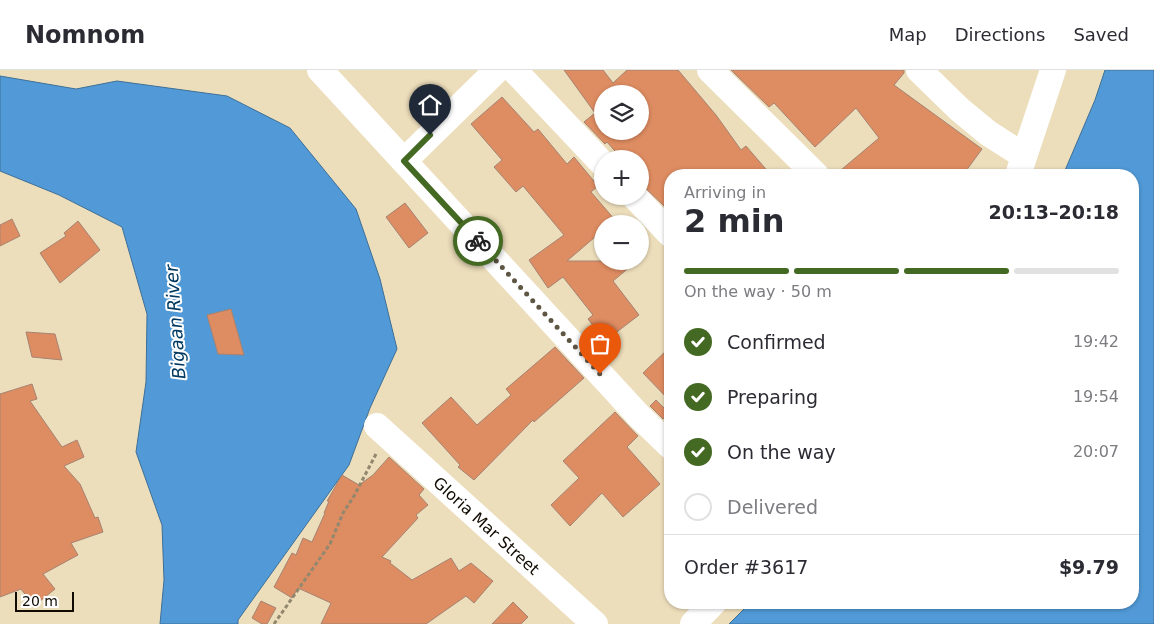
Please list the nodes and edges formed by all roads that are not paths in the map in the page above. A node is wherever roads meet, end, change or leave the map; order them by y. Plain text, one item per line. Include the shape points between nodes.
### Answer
1 (320, 70) edge
2 (497, 70) edge
3 (514, 70) edge
4 (710, 70) edge
5 (919, 70) edge
6 (1053, 70) edge
7 (594, 155) edge
8 (404, 161) junction
9 (1021, 166) edge
10 (810, 169) edge
11 (643, 205) edge
12 (664, 228) edge
13 (382, 430) road end
14 (664, 440) edge
15 (707, 609) edge
16 (595, 624) edge
17 (692, 624) edge

1 - 8 street
2 - 8 street
3 - 7 street
4 - 10 street
5 - 9 street
6 - 9 street
8 - 14 street
11 - 12 street
13 - 16 street, Gloria Mar Street
15 - 17 street

